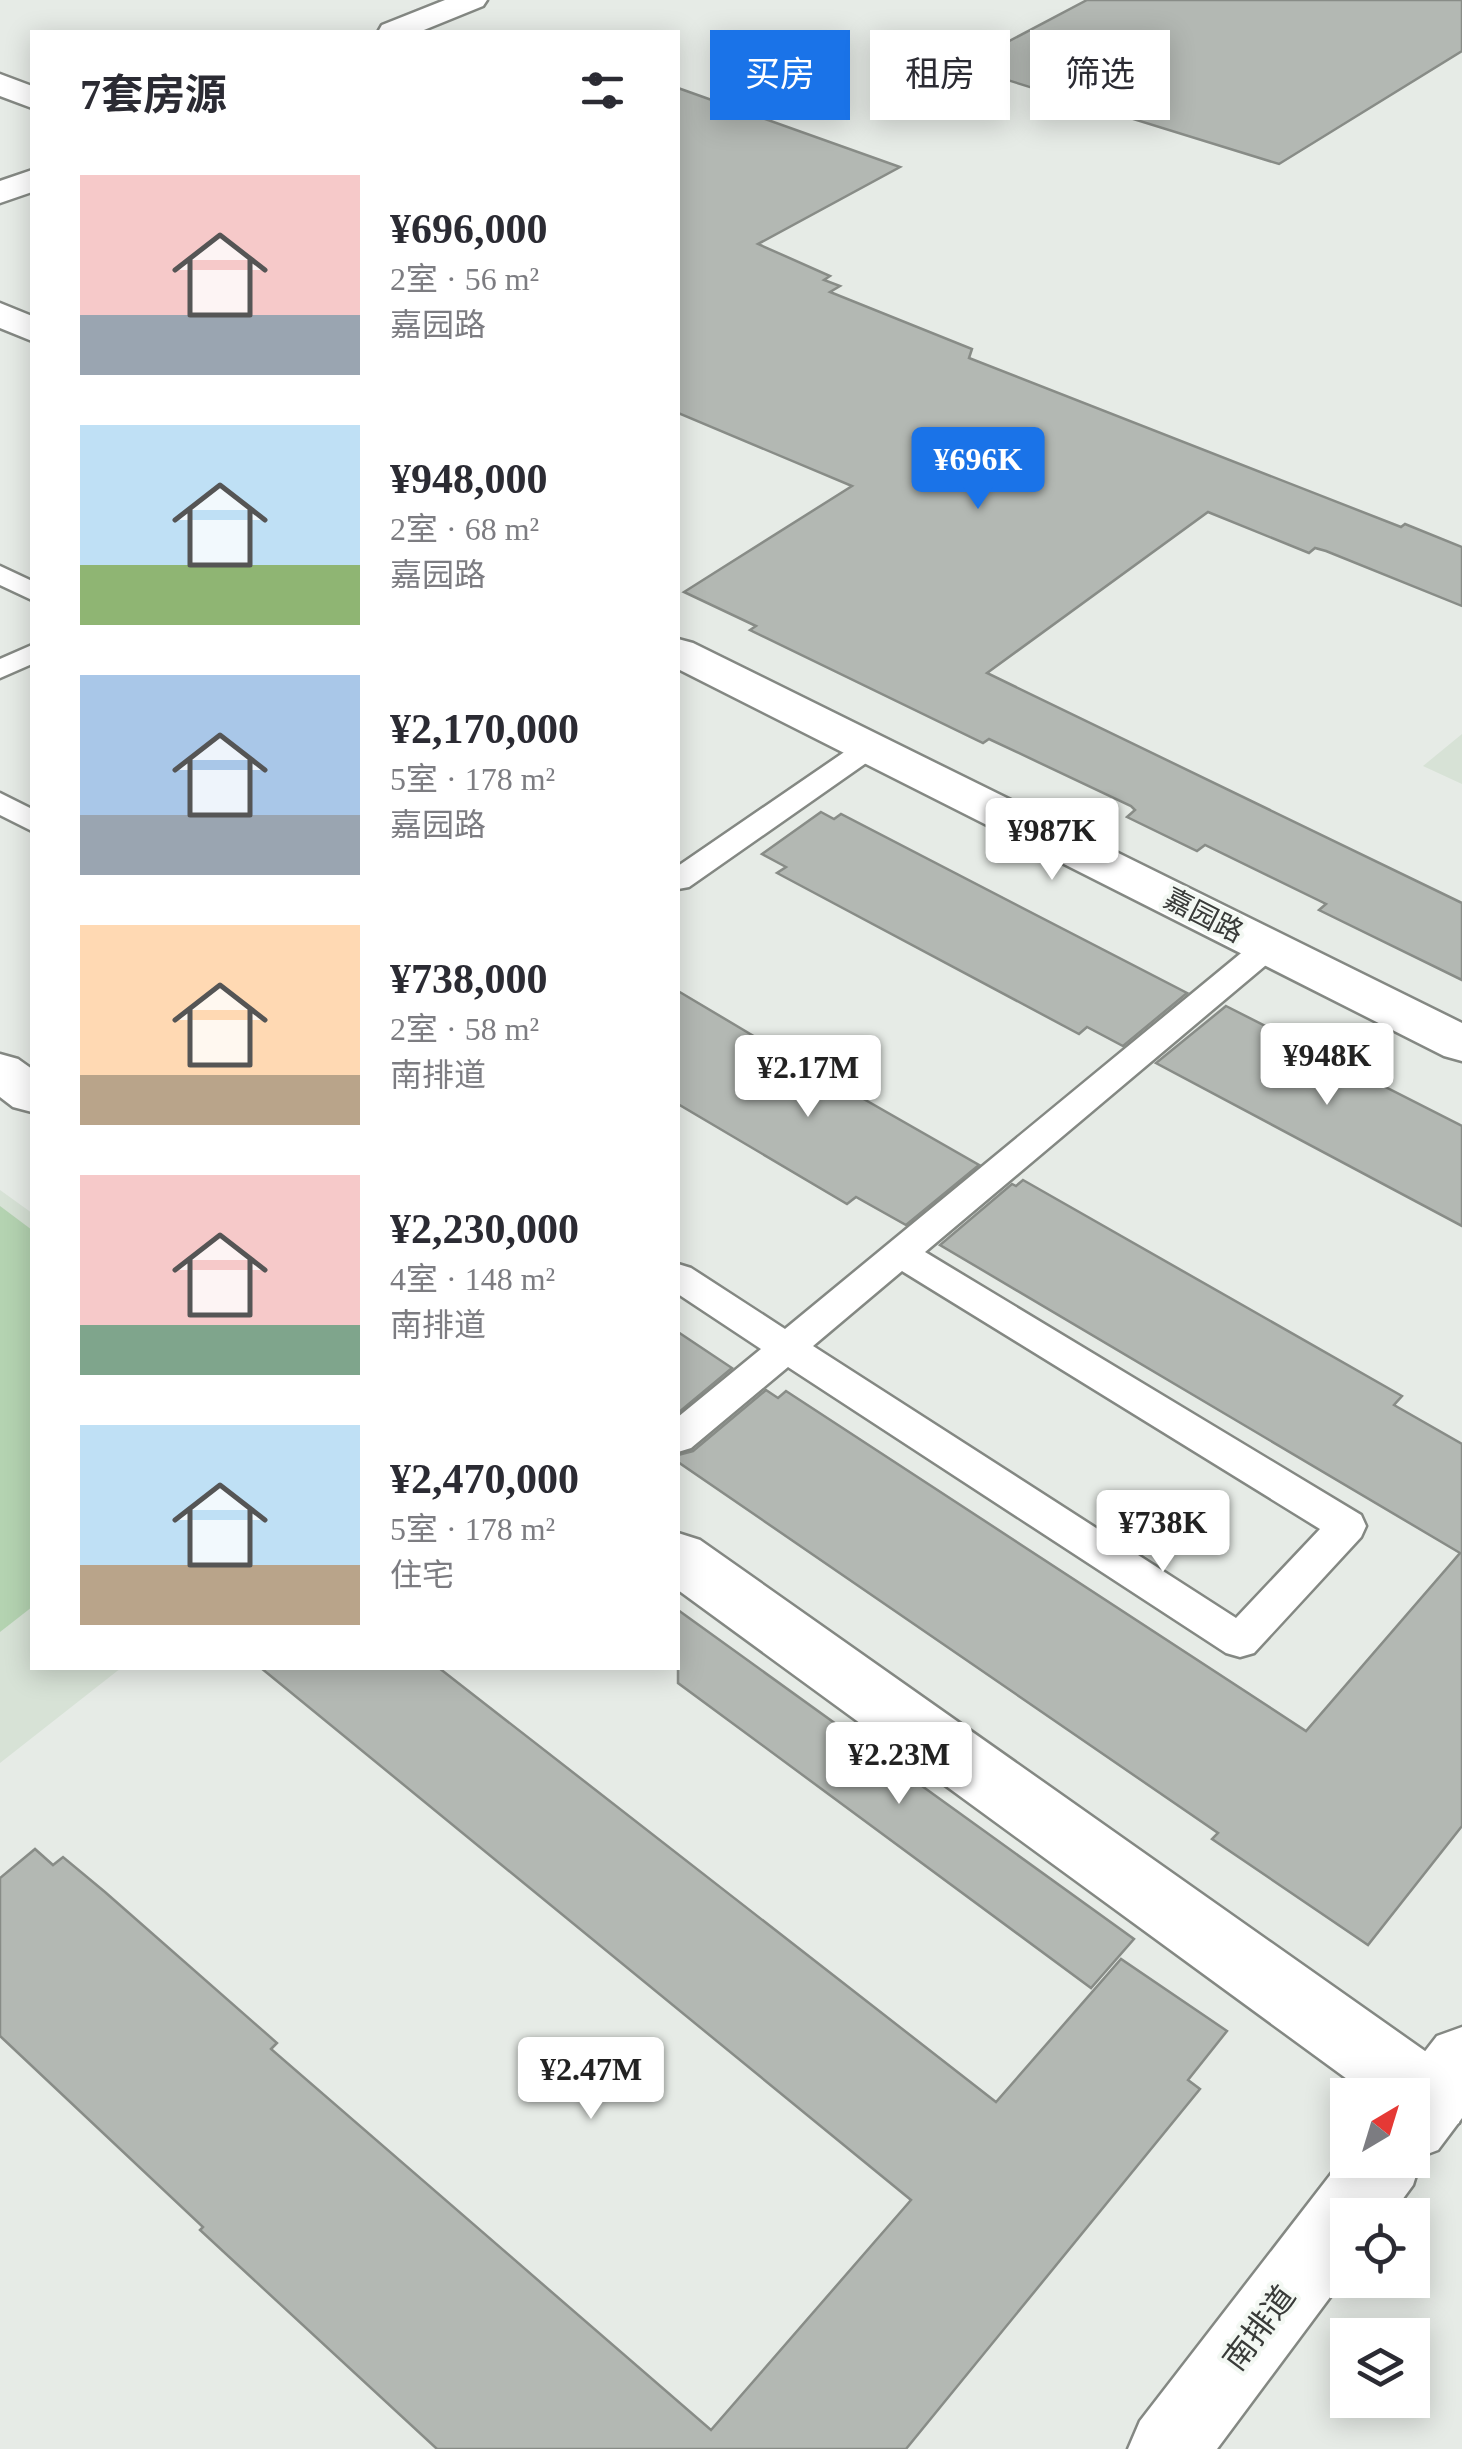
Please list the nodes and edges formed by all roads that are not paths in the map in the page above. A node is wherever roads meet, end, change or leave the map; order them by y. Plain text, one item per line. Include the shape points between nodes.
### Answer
1 (472, 0) edge
2 (398, 30) edge
3 (0, 84) edge
4 (30, 97) edge
5 (30, 181) edge
6 (0, 194) edge
7 (0, 314) edge
8 (30, 329) edge
9 (0, 574) edge
10 (30, 591) edge
11 (680, 653) edge
12 (30, 654) edge
13 (0, 670) edge
14 (869, 748) junction
15 (0, 802) edge
16 (30, 821) edge
17 (680, 879) edge
18 (1268, 947) junction
19 (1462, 1044) edge
20 (0, 1071) edge
21 (30, 1093) edge
22 (900, 1253) junction
23 (680, 1279) edge
24 (786, 1348) junction
25 (680, 1436) edge
26 (680, 1558) edge
27 (1436, 2095) edge
28 (1372, 2178) edge
29 (1168, 2449) edge

1 - 2 street
3 - 4 street
5 - 6 street
7 - 8 street
9 - 10 lane
11 - 14 street, 嘉园路
12 - 13 lane
14 - 17 lane
14 - 18 street, 嘉园路
15 - 16 lane
18 - 19 street, 嘉园路
18 - 22 lane
20 - 21 street
22 - 24 lane
22 - 24 lane via 1347,1526 1240,1640
23 - 24 lane
24 - 25 lane
26 - 27 street
28 - 29 street, 南排道

